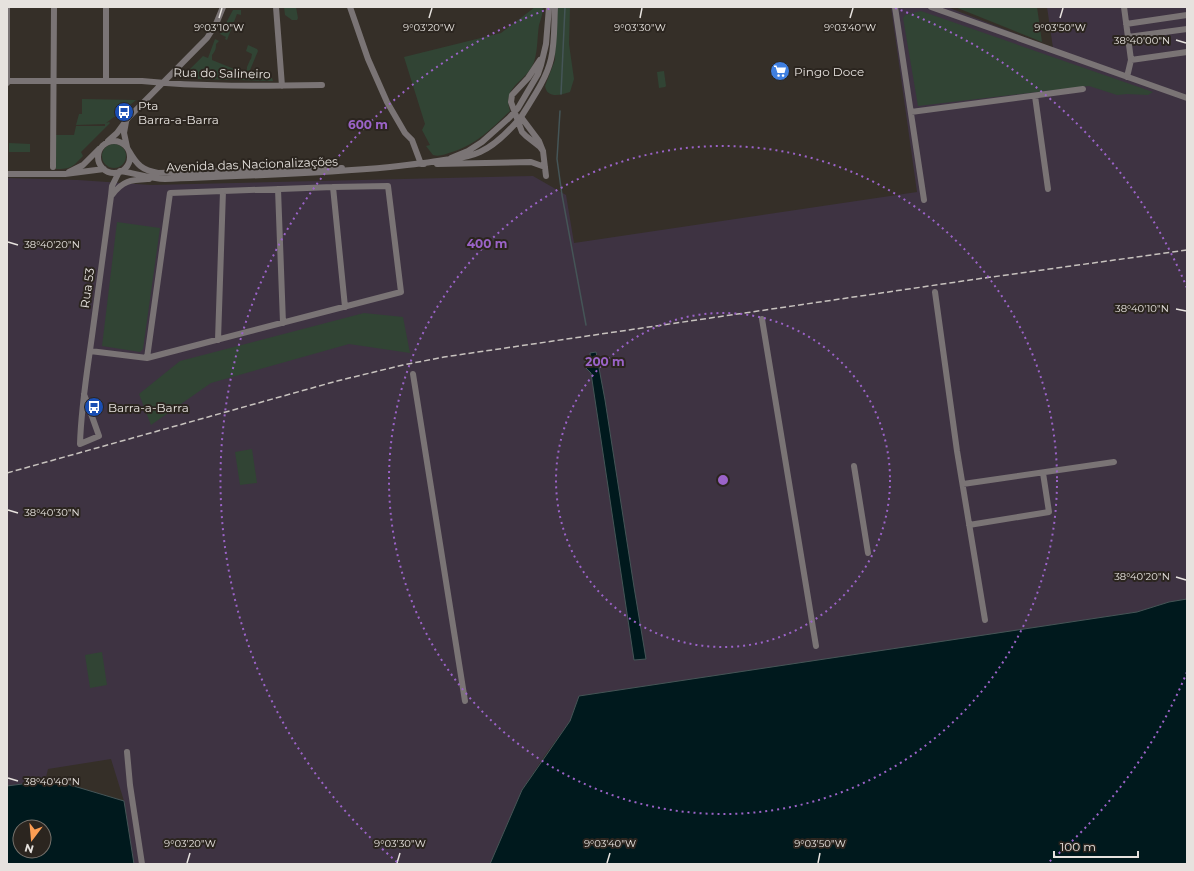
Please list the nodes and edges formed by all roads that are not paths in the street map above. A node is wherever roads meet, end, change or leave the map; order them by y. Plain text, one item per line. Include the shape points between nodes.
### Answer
1 (7, 7) edge
2 (54, 7) edge
3 (106, 7) edge
4 (223, 7) edge
5 (276, 7) edge
6 (350, 7) edge
7 (549, 7) edge
8 (555, 7) edge
9 (895, 7) edge
10 (931, 7) edge
11 (1124, 7) edge
12 (1187, 15) edge
13 (1126, 24) junction
14 (1187, 29) edge
15 (1128, 37) junction
16 (545, 52) junction
17 (1187, 52) edge
18 (1131, 60) junction
19 (1127, 77) junction
20 (54, 81) junction
21 (106, 81) junction
22 (7, 82) edge
23 (163, 83) junction
24 (322, 85) dead end
25 (282, 86) junction
26 (1083, 89) dead end
27 (1035, 96) junction
28 (1187, 98) edge
29 (514, 112) junction
30 (911, 112) junction
31 (128, 118) junction
32 (519, 119) junction
33 (108, 141) junction
34 (100, 148) junction
35 (128, 149) junction
36 (446, 160) junction
37 (421, 164) junction
38 (545, 167) junction
39 (54, 168) dead end
40 (385, 168) junction
41 (105, 170) junction
42 (119, 172) junction
43 (7, 174) edge
44 (65, 174) junction
45 (546, 176) dead end
46 (158, 179) junction
47 (112, 186) junction
48 (333, 187) junction
49 (278, 189) junction
50 (1048, 189) dead end
51 (223, 191) junction
52 (111, 196) junction
53 (924, 200) dead end
54 (935, 292) dead end
55 (345, 307) junction
56 (762, 319) dead end
57 (283, 323) junction
58 (218, 340) junction
59 (90, 351) junction
60 (147, 358) junction
61 (413, 374) dead end
62 (84, 394) junction
63 (1114, 462) dead end
64 (854, 466) dead end
65 (1043, 473) junction
66 (963, 484) junction
67 (969, 525) junction
68 (868, 553) dead end
69 (985, 620) dead end
70 (816, 646) dead end
71 (465, 700) dead end
72 (127, 752) dead end
73 (142, 864) edge

1 - 22 street
2 - 20 street
3 - 21 street
4 - 23 street via 207,38
5 - 25 street, Rua do Salineiro
6 - 37 street via 377,80 398,122 412,140
7 - 16 street, Avenida das Nacionalizações
8 - 32 street, Avenida das Nacionalizações via 551,60 543,80
9 - 30 street
10 - 19 street
11 - 13 street
12 - 13 street
13 - 15 street
14 - 15 street
15 - 18 street
16 - 29 street, Avenida das Nacionalizações via 538,74
16 - 29 street via 528,78 512,95
17 - 18 street
18 - 19 street
19 - 28 street
20 - 21 street, Rua do Salineiro
20 - 22 street, Rua do Salineiro
20 - 39 street
21 - 23 street, Rua do Salineiro
23 - 25 street, Rua do Salineiro
23 - 31 street
24 - 25 street, Rua do Salineiro
26 - 27 street
27 - 30 street
27 - 50 street
29 - 32 street
29 - 36 street, Avenida das Nacionalizações via 482,142
30 - 53 street
31 - 33 street
31 - 35 street via 124,133
32 - 36 street, Avenida das Nacionalizações via 488,148 461,158
32 - 38 street via 524,134 543,151
33 - 34 street
33 - 35 street via 123,143
34 - 41 street via 98,157
34 - 44 street via 83,165
35 - 40 street, Avenida das Nacionalizações via 139,166 158,172
35 - 42 street via 129,161
36 - 37 street, Avenida das Nacionalizações
37 - 38 street via 531,162
37 - 40 street, Avenida das Nacionalizações
38 - 45 street
40 - 46 street, Avenida das Nacionalizações
41 - 42 street
41 - 44 street
41 - 47 street, Rua 53
42 - 46 street, Avenida das Nacionalizações
42 - 47 street, Rua 53
43 - 44 street
46 - 52 street via 127,181
47 - 52 street, Rua 53
48 - 49 street
48 - 55 street
48 - 55 street via 388,186 401,292
49 - 51 street
49 - 57 street
51 - 58 street
51 - 60 street via 170,193
52 - 59 street, Rua 53
54 - 66 street
55 - 57 street
56 - 70 street
57 - 58 street
58 - 60 street
59 - 60 street
59 - 62 street, Rua 53
61 - 71 street
62 - 62 street, Rua 53 via 99,436 80,444 80,423
63 - 65 street
64 - 68 street
65 - 66 street
65 - 67 street via 1050,512
66 - 67 street
67 - 69 street
72 - 73 street

